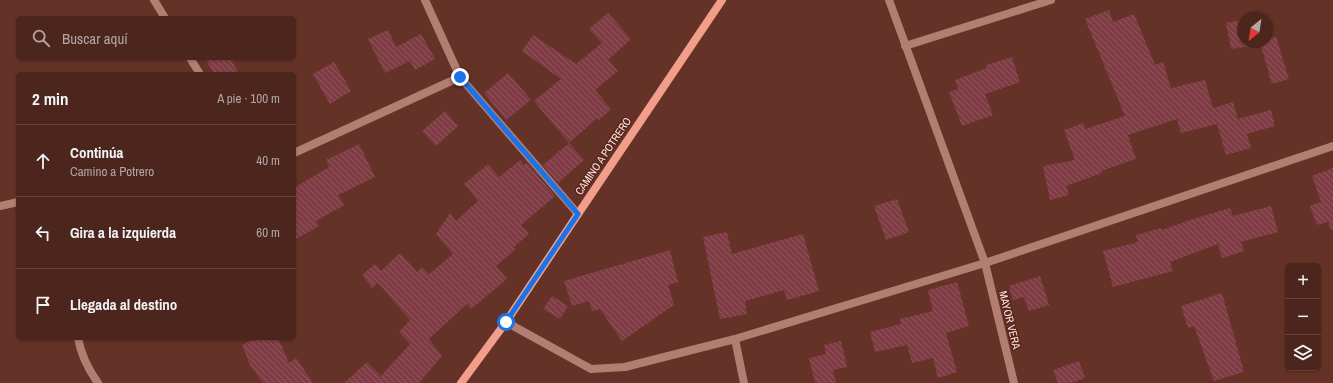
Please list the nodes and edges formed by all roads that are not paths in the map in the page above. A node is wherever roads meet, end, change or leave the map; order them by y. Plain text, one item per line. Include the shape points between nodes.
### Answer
1 (154, 0) edge
2 (425, 0) edge
3 (722, 0) edge
4 (889, 0) edge
5 (1051, 0) edge
6 (164, 16) edge
7 (905, 46) junction
8 (191, 60) edge
9 (199, 72) edge
10 (460, 77) junction
11 (1333, 146) edge
12 (296, 152) edge
13 (16, 202) edge
14 (0, 206) edge
15 (578, 214) junction
16 (984, 263) junction
17 (506, 322) junction
18 (78, 340) edge
19 (735, 340) junction
20 (98, 383) edge
21 (461, 383) edge
22 (744, 383) edge
23 (1014, 383) edge

1 - 6 street
2 - 10 street
3 - 15 street, CAMINO A POTRERO
4 - 7 street, MAYOR VERA
5 - 7 street
7 - 16 street, MAYOR VERA
8 - 9 street
10 - 12 street
10 - 15 street
11 - 16 street
13 - 14 street
15 - 17 street, CAMINO A POTRERO
16 - 19 street
16 - 23 street, MAYOR VERA
17 - 19 street via 591,369 625,368
17 - 21 street, CAMINO A POTRERO
18 - 20 street via 80,350
19 - 22 street

